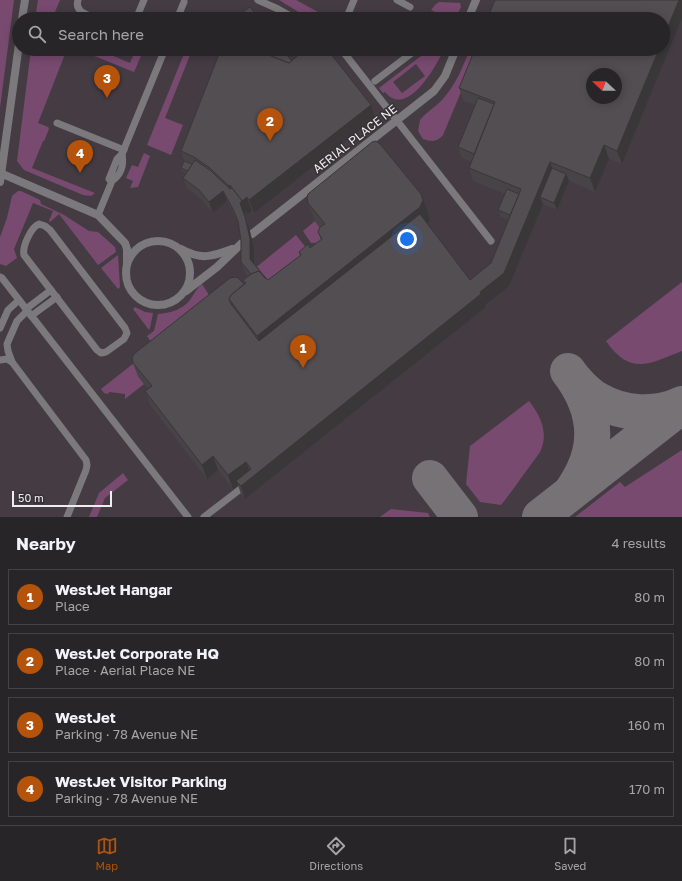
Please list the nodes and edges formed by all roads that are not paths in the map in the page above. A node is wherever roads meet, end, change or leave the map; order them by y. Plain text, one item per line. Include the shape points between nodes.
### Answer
1 (25, 0) edge
2 (78, 0) edge
3 (144, 0) edge
4 (258, 0) edge
5 (354, 0) edge
6 (396, 0) edge
7 (476, 0) edge
8 (185, 1) edge
9 (410, 7) dead end
10 (23, 12) edge
11 (82, 12) edge
12 (139, 12) edge
13 (180, 12) edge
14 (283, 12) edge
15 (349, 12) edge
16 (471, 12) edge
17 (17, 56) edge
18 (162, 56) edge
19 (345, 56) edge
20 (408, 56) edge
21 (453, 56) edge
22 (375, 81) dead end
23 (396, 121) junction
24 (57, 123) dead end
25 (123, 152) junction
26 (1, 173) edge
27 (0, 182) edge
28 (98, 215) junction
29 (252, 234) dead end
30 (121, 237) junction
31 (491, 241) dead end
32 (149, 242) junction
33 (176, 246) junction
34 (126, 269) junction
35 (0, 278) edge
36 (51, 290) junction
37 (180, 296) junction
38 (57, 298) junction
39 (19, 300) junction
40 (28, 312) junction
41 (0, 328) edge
42 (0, 360) edge
43 (12, 362) junction
44 (253, 478) edge
45 (68, 517) edge
46 (188, 517) edge
47 (204, 517) edge

1 - 10 street
2 - 11 lane via 77,6
3 - 12 lane
4 - 14 lane
5 - 15 lane
6 - 9 lane
7 - 16 street
8 - 13 lane
17 - 26 street
18 - 25 lane
19 - 23 lane
20 - 22 lane
21 - 23 street, AERIAL PLACE NE via 445,76 434,90
23 - 29 street, AERIAL PLACE NE
23 - 31 lane
24 - 25 lane
25 - 28 lane via 124,164 118,177 110,180
26 - 27 street
26 - 28 street
28 - 30 street
30 - 32 street via 129,242
30 - 34 street via 127,249
32 - 33 street via 167,242
32 - 34 street via 134,252
33 - 37 street via 188,260 190,270 190,279
33 - 37 street via 190,254 209,257 239,245 217,267
34 - 37 street via 130,288 144,302 163,304
35 - 39 lane
36 - 38 lane
36 - 38 lane via 24,255 31,230 38,224 50,230 125,328 125,338 108,351 99,352
36 - 40 lane
38 - 40 lane
39 - 40 lane
39 - 41 lane via 8,310
40 - 43 lane via 17,321 7,344
40 - 46 lane
42 - 43 lane via 7,359
43 - 45 lane via 86,460 86,470
44 - 47 lane

